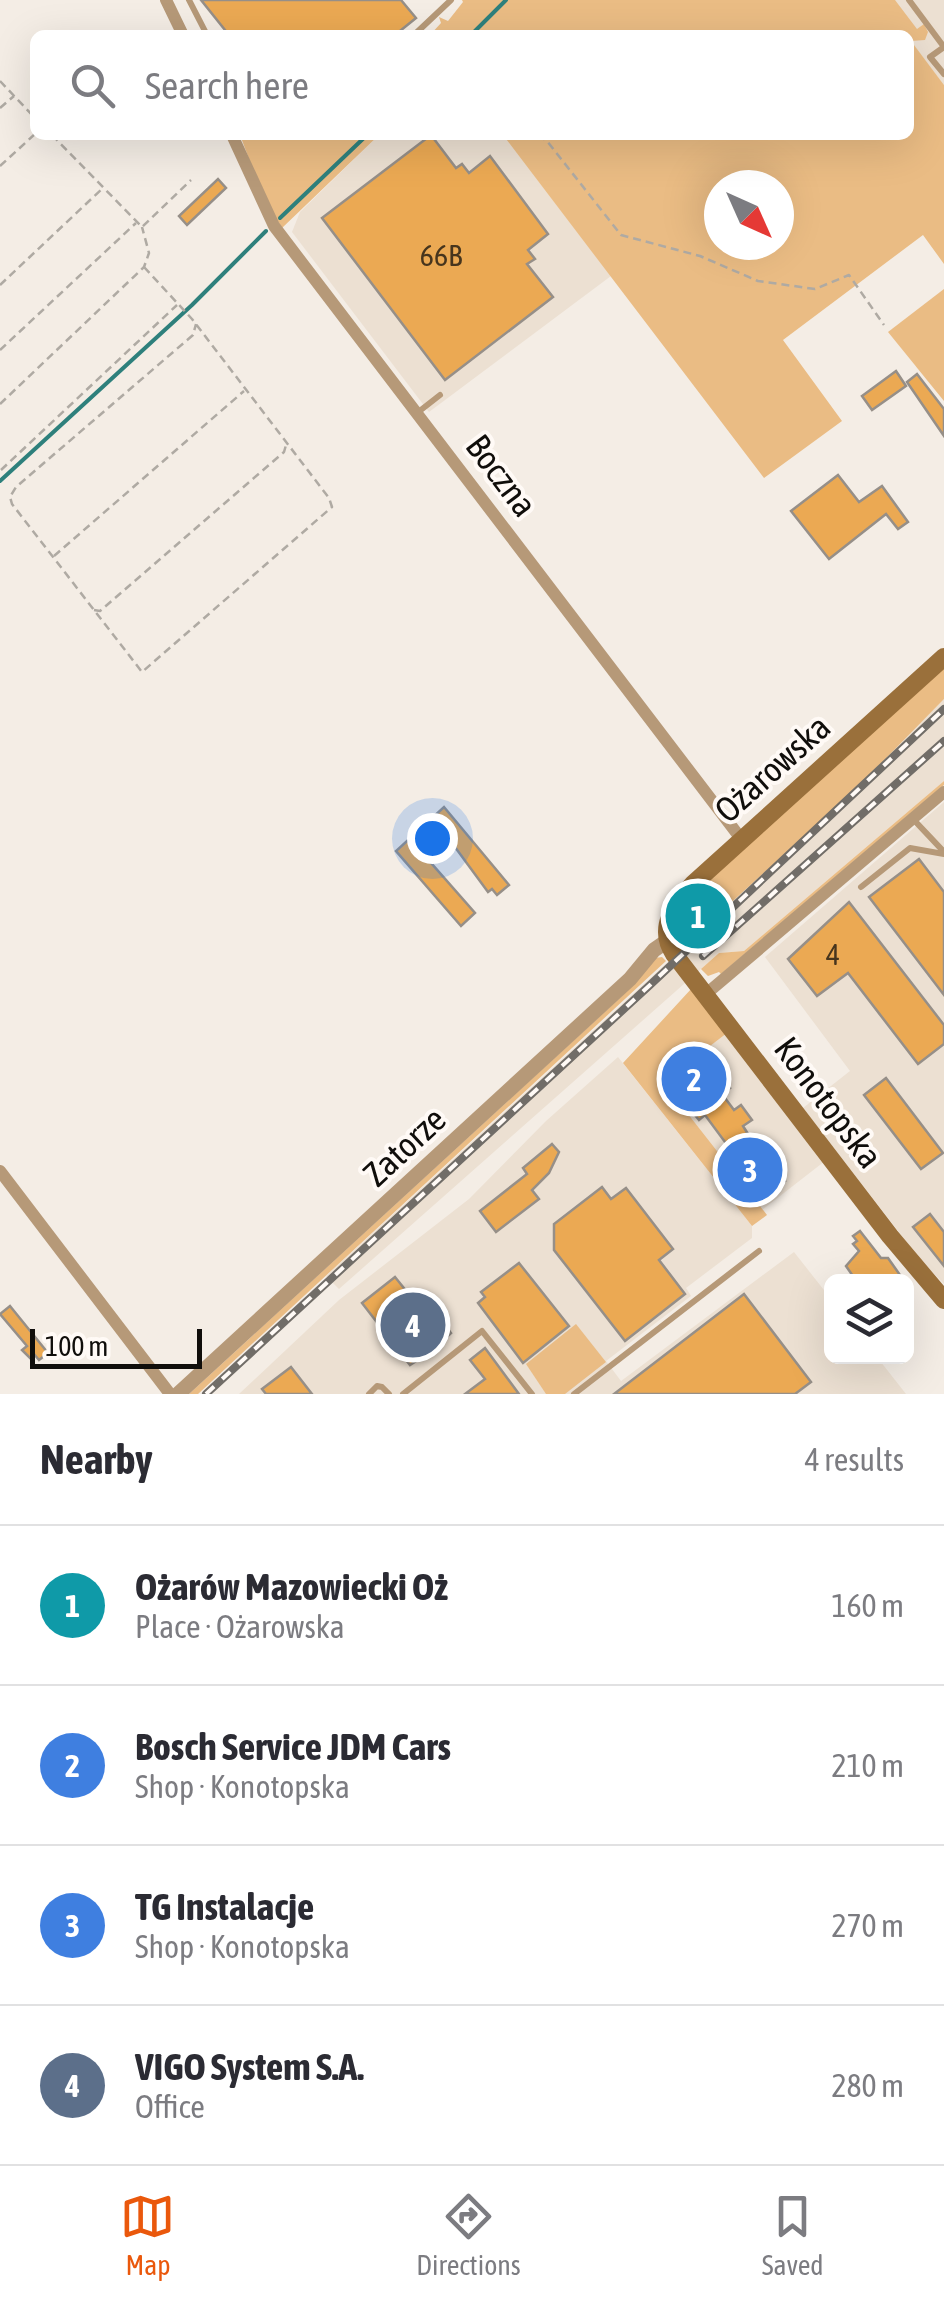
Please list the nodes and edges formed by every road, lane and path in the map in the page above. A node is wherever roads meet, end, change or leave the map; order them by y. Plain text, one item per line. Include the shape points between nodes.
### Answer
1 (166, 0) edge
2 (189, 0) edge
3 (451, 0) edge
4 (909, 0) edge
5 (181, 30) edge
6 (204, 30) edge
7 (419, 30) edge
8 (944, 74) edge
9 (0, 81) edge
10 (14, 96) junction
11 (0, 108) edge
12 (30, 113) edge
13 (30, 139) edge
14 (57, 140) edge
15 (234, 140) edge
16 (546, 140) edge
17 (0, 166) edge
18 (191, 180) dead end
19 (104, 188) junction
20 (137, 222) junction
21 (142, 227) junction
22 (144, 267) junction
23 (0, 285) edge
24 (180, 306) junction
25 (196, 324) junction
26 (884, 324) dead end
27 (0, 350) edge
28 (246, 389) junction
29 (440, 395) dead end
30 (0, 404) edge
31 (417, 413) junction
32 (285, 440) junction
33 (1, 470) edge
34 (52, 556) junction
35 (93, 610) junction
36 (944, 657) edge
37 (944, 792) edge
38 (912, 818) junction
39 (742, 840) junction
40 (944, 853) edge
41 (861, 887) dead end
42 (667, 941) junction
43 (706, 994) junction
44 (0, 1171) edge
45 (759, 1250) dead end
46 (944, 1300) edge
47 (170, 1394) edge
48 (178, 1394) edge
49 (369, 1394) edge
50 (389, 1394) edge
51 (403, 1394) edge
52 (532, 1394) edge
53 (574, 1394) edge

1 - 5 street
2 - 6 lane
3 - 7 lane
4 - 8 lane via 944,46 930,56
9 - 10 path
10 - 11 path
10 - 12 path
13 - 17 path
14 - 19 path
15 - 31 street, Boczna via 274,226
16 - 26 path via 622,234 700,256 758,282 815,290 849,276
18 - 21 path
19 - 20 path
19 - 23 path
20 - 21 path
20 - 27 path
21 - 22 path via 149,254
22 - 24 path
22 - 30 path
24 - 25 path
24 - 33 path
25 - 28 path
25 - 34 path via 194,335 12,492 12,504
28 - 32 path
28 - 34 path
29 - 31 lane
31 - 39 street, Boczna
32 - 35 path via 284,452 100,612
32 - 35 path via 329,498 328,512 142,672
34 - 35 path
36 - 39 main road, Ożarowska
37 - 38 street
38 - 40 lane
38 - 43 street
39 - 42 main road, Ożarowska via 677,902
40 - 41 lane via 910,848
42 - 43 main road, Konotopska
42 - 48 street, Zatorze
43 - 46 main road, Konotopska
44 - 47 street
45 - 53 lane
49 - 50 lane via 377,1386
51 - 52 lane via 482,1331

